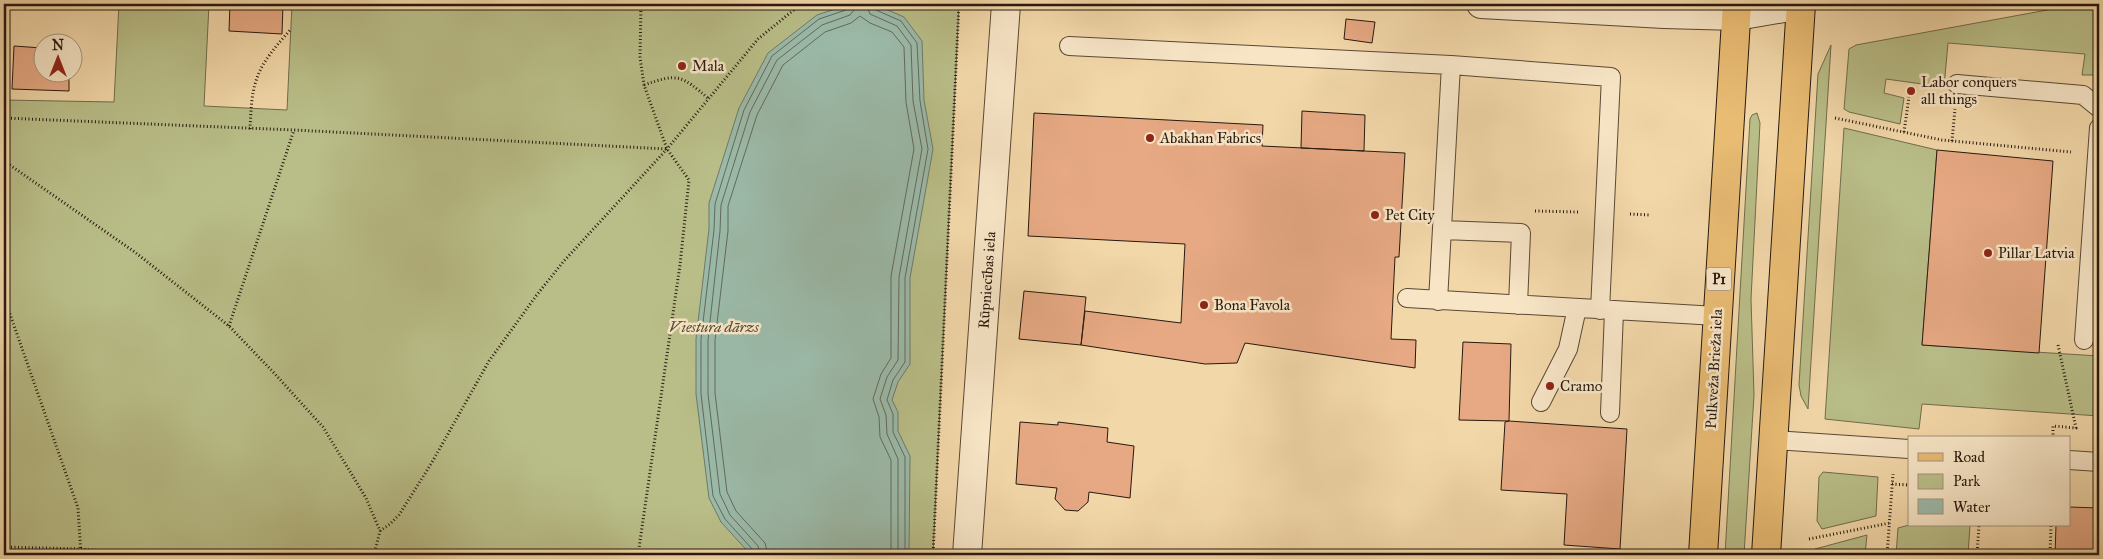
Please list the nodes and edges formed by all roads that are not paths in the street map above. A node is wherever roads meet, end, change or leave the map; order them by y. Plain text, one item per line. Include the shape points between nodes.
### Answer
1 (1006, 4) edge
2 (1482, 4) edge
3 (1801, 4) edge
4 (1737, 10) edge
5 (1069, 46) dead end
6 (1451, 65) junction
7 (1957, 84) road end
8 (2099, 108) edge
9 (2099, 128) edge
10 (1442, 230) junction
11 (1408, 298) dead end
12 (1438, 300) junction
13 (1518, 305) junction
14 (1576, 308) junction
15 (1607, 310) junction
16 (1717, 316) junction
17 (2084, 340) dead end
18 (1542, 402) dead end
19 (1610, 414) dead end
20 (1773, 440) junction
21 (1908, 450) edge
22 (2070, 460) edge
23 (2099, 462) edge
24 (967, 555) edge
25 (1703, 555) edge
26 (1766, 555) edge

1 - 24 street, Rūpniecības iela
2 - 4 street via 1664,14
3 - 4 street
3 - 20 main road
4 - 16 main road, Pulkveža Brieža iela / P1
5 - 6 lane
6 - 10 lane
6 - 15 lane via 1611,77
7 - 8 lane via 2083,95
9 - 17 lane
10 - 12 lane
10 - 13 lane via 1522,233
11 - 12 lane
12 - 13 lane
13 - 14 lane
14 - 15 lane
14 - 18 lane via 1568,349
15 - 16 lane
15 - 19 lane
16 - 25 main road, Pulkveža Brieža iela / P1
20 - 21 lane
20 - 26 main road
22 - 23 lane

